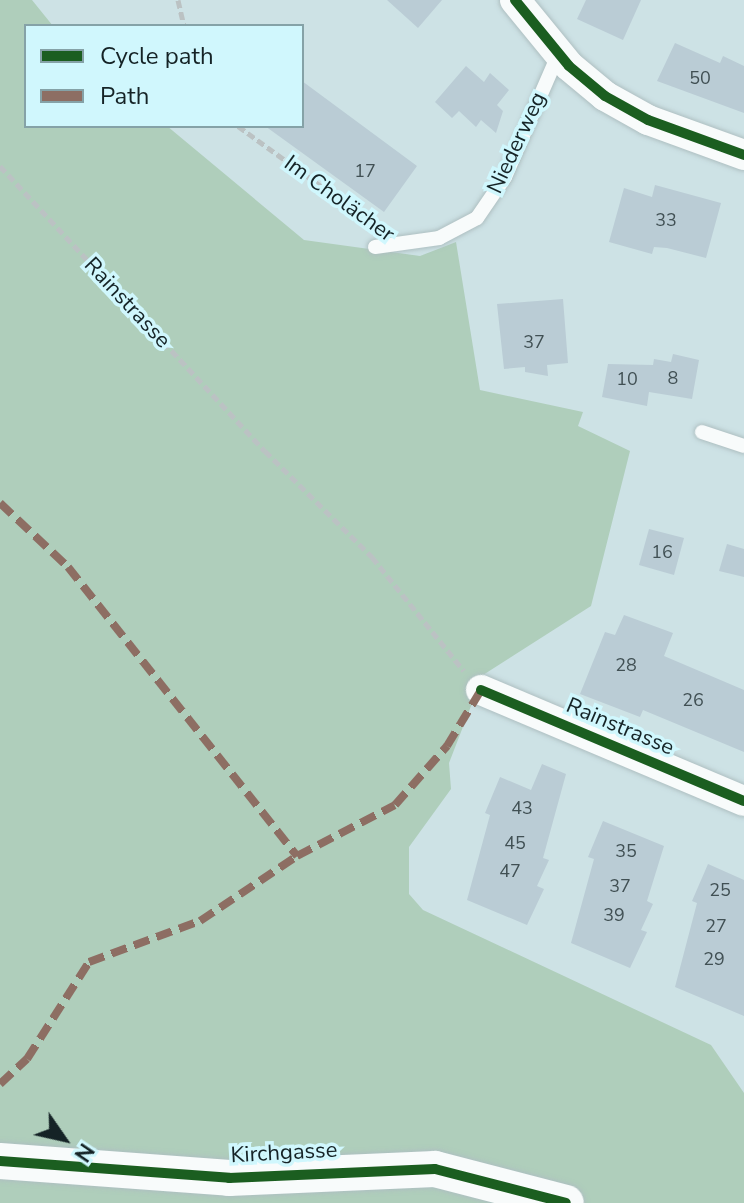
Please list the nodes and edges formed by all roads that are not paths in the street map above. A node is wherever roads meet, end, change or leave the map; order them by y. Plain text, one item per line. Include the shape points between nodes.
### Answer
1 (515, 0) edge
2 (558, 55) junction
3 (744, 155) edge
4 (375, 247) dead end
5 (702, 432) dead end
6 (744, 446) edge
7 (481, 690) road end
8 (744, 801) edge
9 (0, 1161) edge
10 (566, 1203) edge

1 - 2 street
2 - 3 street via 605,96 648,120
2 - 4 lane, Niederweg via 505,177 477,218 439,238
5 - 6 lane
7 - 8 street, Rainstrasse
9 - 10 street, Kirchgasse via 229,1178 435,1169

